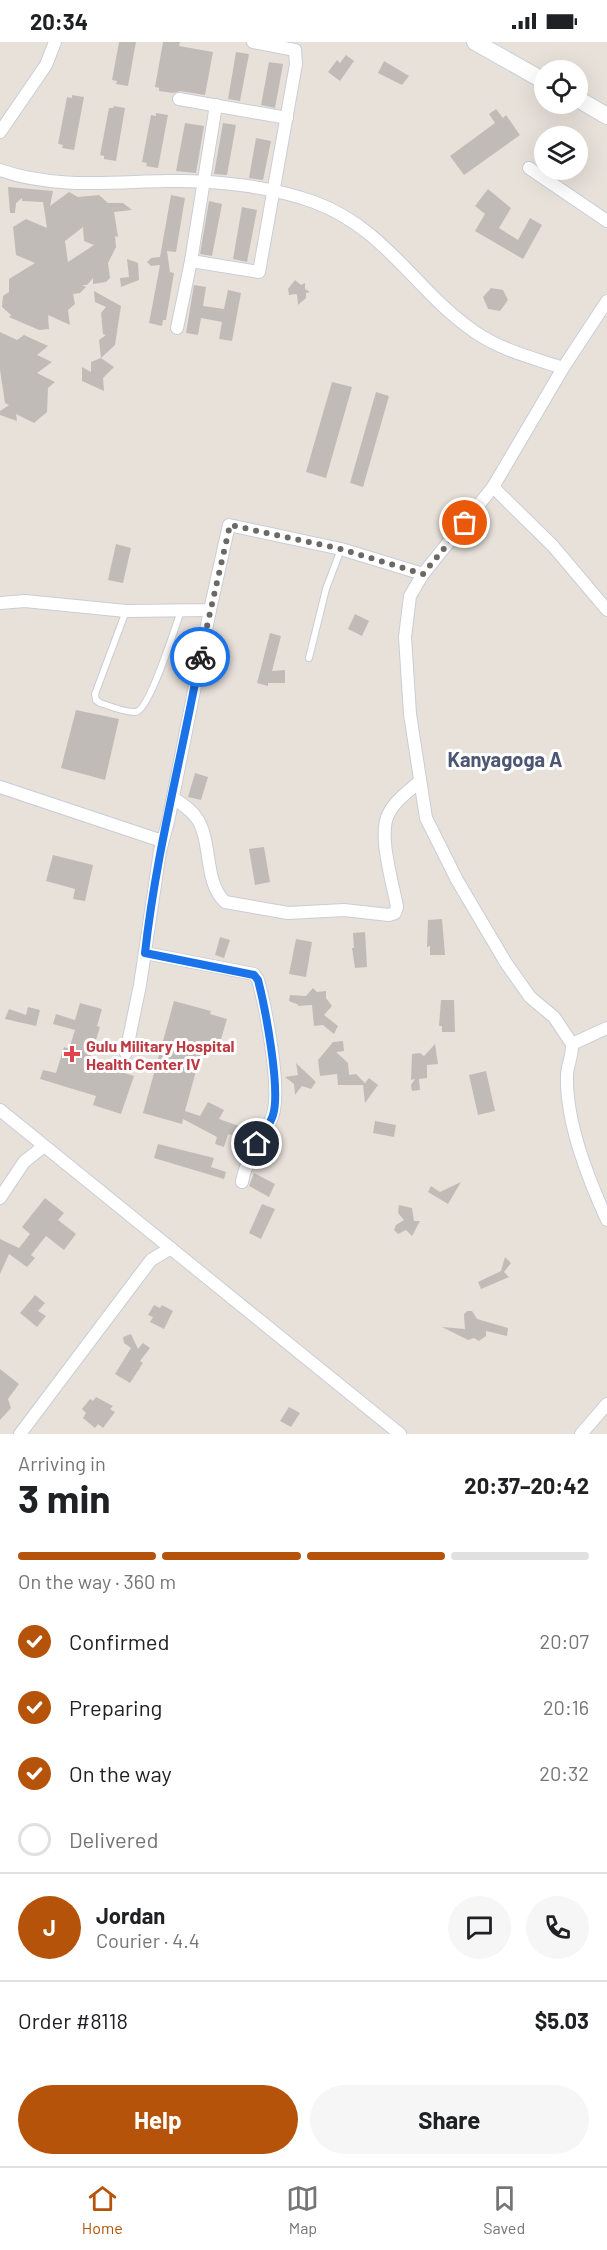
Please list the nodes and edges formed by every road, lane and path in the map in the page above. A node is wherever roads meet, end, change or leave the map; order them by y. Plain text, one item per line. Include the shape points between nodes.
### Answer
1 (55, 42) edge
2 (253, 42) edge
3 (475, 42) edge
4 (534, 75) edge
5 (179, 99) dead end
6 (216, 105) junction
7 (588, 105) edge
8 (607, 116) edge
9 (287, 118) junction
10 (0, 132) edge
11 (529, 168) dead end
12 (0, 170) edge
13 (202, 181) junction
14 (273, 192) junction
15 (607, 221) edge
16 (191, 261) junction
17 (607, 301) edge
18 (177, 328) dead end
19 (563, 368) junction
20 (493, 487) junction
21 (341, 549) junction
22 (423, 574) junction
23 (0, 603) edge
24 (210, 610) junction
25 (607, 610) edge
26 (126, 611) junction
27 (181, 611) junction
28 (309, 658) dead end
29 (420, 781) junction
30 (0, 787) edge
31 (173, 798) junction
32 (162, 841) junction
33 (145, 953) junction
34 (607, 1028) edge
35 (572, 1044) junction
36 (126, 1053) dead end
37 (0, 1110) edge
38 (44, 1146) junction
39 (242, 1182) dead end
40 (0, 1198) edge
41 (607, 1220) edge
42 (171, 1248) junction
43 (607, 1404) edge
44 (20, 1434) edge
45 (400, 1434) edge
46 (581, 1434) edge

1 - 10 street via 46,65
2 - 9 street via 295,50
3 - 4 street
5 - 6 street
6 - 9 street
6 - 13 street
7 - 8 street
9 - 14 street
11 - 15 street
12 - 13 street via 22,178 81,183
13 - 14 street
13 - 16 street
14 - 16 street via 259,272
14 - 19 street via 313,202 349,218 377,238 474,332
16 - 18 street
17 - 19 street
19 - 20 street
20 - 22 street
20 - 25 street via 553,546
21 - 22 street
21 - 24 street via 230,525
21 - 28 lane via 326,589
22 - 29 street via 410,596 405,637 410,714
23 - 26 street
24 - 27 street
24 - 31 street
26 - 27 street
26 - 27 lane via 95,694 100,703 135,712 141,710 152,690
29 - 31 street via 393,807 385,825 397,907 389,915 344,910 288,913 225,902 216,890 199,822
29 - 35 street via 426,818 457,879 530,998 554,1017
30 - 32 street
31 - 32 street
32 - 33 street
33 - 36 street
33 - 39 street via 254,975 258,980 269,1027 273,1115 249,1158
34 - 35 street
35 - 41 street via 567,1077 570,1103 581,1157
37 - 38 street
38 - 40 street via 24,1162
38 - 42 street
42 - 44 street via 151,1260
42 - 45 street
43 - 46 street

